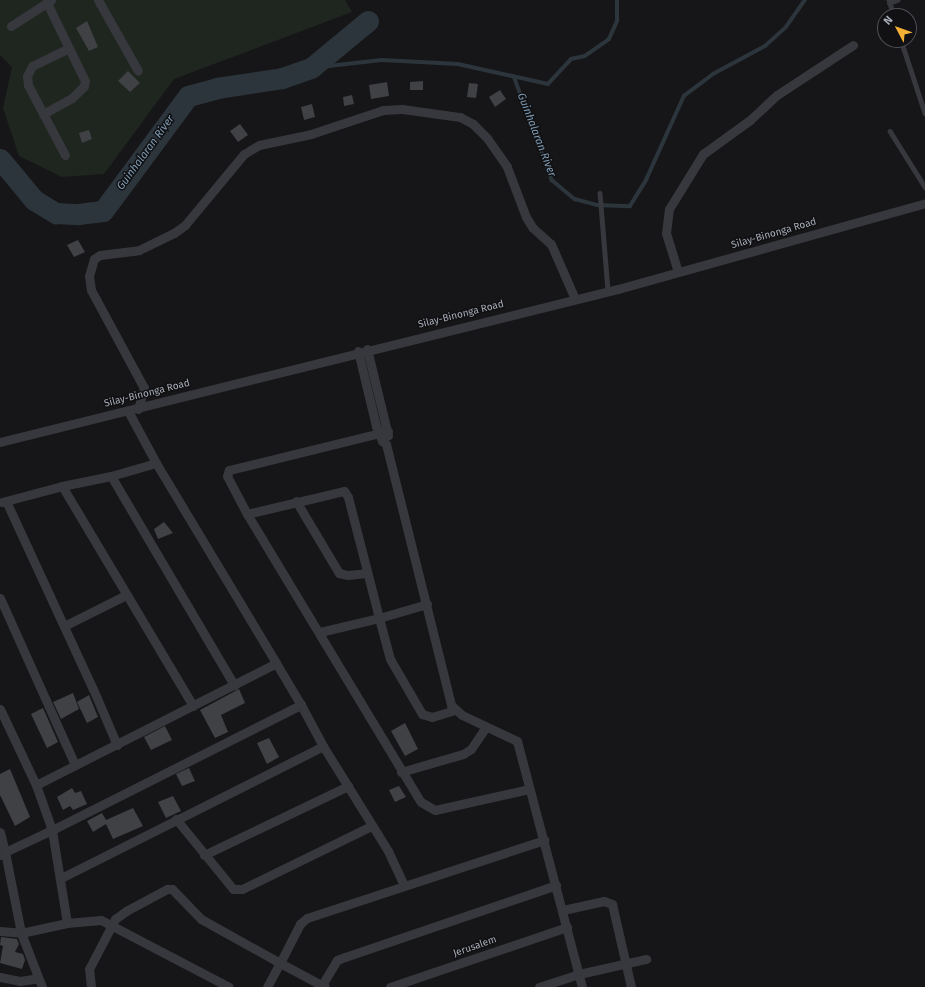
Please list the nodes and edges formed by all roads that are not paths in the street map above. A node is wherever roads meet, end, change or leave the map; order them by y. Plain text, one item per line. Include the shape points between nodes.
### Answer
1 (98, 0) edge
2 (897, 0) edge
3 (889, 1) edge
4 (49, 2) edge
5 (11, 26) dead end
6 (853, 45) dead end
7 (69, 48) junction
8 (904, 48) edge
9 (138, 71) dead end
10 (44, 114) junction
11 (925, 114) edge
12 (890, 131) dead end
13 (65, 155) dead end
14 (925, 187) edge
15 (600, 195) dead end
16 (925, 203) edge
17 (678, 272) junction
18 (608, 292) junction
19 (575, 299) junction
20 (367, 349) junction
21 (358, 351) junction
22 (138, 409) junction
23 (128, 411) junction
24 (383, 432) junction
25 (0, 442) edge
26 (156, 463) junction
27 (111, 476) junction
28 (62, 486) junction
29 (296, 501) junction
30 (3, 502) edge
31 (247, 514) junction
32 (366, 572) junction
33 (126, 595) junction
34 (0, 598) edge
35 (427, 604) junction
36 (379, 618) junction
37 (64, 626) junction
38 (320, 632) junction
39 (276, 663) junction
40 (234, 685) junction
41 (301, 704) junction
42 (193, 706) junction
43 (0, 709) edge
44 (455, 710) junction
45 (486, 726) junction
46 (117, 745) junction
47 (324, 746) junction
48 (75, 765) junction
49 (401, 772) junction
50 (36, 785) junction
51 (348, 786) junction
52 (529, 789) junction
53 (176, 819) junction
54 (372, 826) junction
55 (52, 830) junction
56 (0, 832) edge
57 (544, 840) junction
58 (2, 854) edge
59 (204, 855) junction
60 (61, 878) junction
61 (404, 885) junction
62 (556, 885) junction
63 (563, 910) junction
64 (67, 923) junction
65 (112, 926) junction
66 (567, 927) junction
67 (0, 931) edge
68 (21, 933) junction
69 (646, 959) dead end
70 (280, 963) junction
71 (625, 963) junction
72 (579, 974) junction
73 (0, 977) edge
74 (38, 978) junction
75 (20, 984) edge
76 (324, 986) edge
77 (42, 987) edge
78 (91, 987) edge
79 (229, 987) edge
80 (268, 987) edge
81 (390, 987) edge
82 (539, 987) edge
83 (582, 987) edge
84 (631, 987) edge

1 - 9 street
2 - 3 lane
4 - 5 street
4 - 7 street
6 - 17 street via 777,95 750,120 702,154 669,209 666,233
7 - 10 street via 85,81 84,86 72,98
7 - 10 street via 28,70 28,85
8 - 11 lane
10 - 13 street
12 - 14 lane
15 - 18 lane
16 - 17 street, Silay-Binonga Road
17 - 18 street, Silay-Binonga Road
18 - 19 street, Silay-Binonga Road
19 - 20 street, Silay-Binonga Road
19 - 22 street via 551,244 533,228 526,217 507,167 487,138 473,124 460,117 402,109 383,110 311,134 259,145 244,154 184,225 174,233 139,250 100,255 94,259 89,276 91,290 144,388
20 - 21 street, Silay-Binonga Road
20 - 24 street
21 - 22 street, Silay-Binonga Road
21 - 24 street
22 - 23 street, Silay-Binonga Road
23 - 25 street, Silay-Binonga Road
23 - 26 street
24 - 31 street via 229,470 227,476
24 - 35 street
26 - 27 street
26 - 39 street
27 - 28 street
27 - 40 street
28 - 30 street
28 - 33 street
29 - 31 street
29 - 32 street via 339,572 348,575
29 - 32 street via 344,491 348,497
30 - 37 street
31 - 38 street
32 - 36 street
33 - 37 street
33 - 42 street
34 - 48 street
35 - 36 street
35 - 44 street via 440,651 448,695
36 - 38 street
36 - 44 street via 390,659 422,714 432,717
37 - 46 street
38 - 49 street
39 - 40 street
39 - 41 street
40 - 42 street
41 - 47 street
41 - 55 street
42 - 46 street
43 - 50 street
44 - 45 street
45 - 49 street via 471,749 463,754
45 - 52 street via 517,741
46 - 48 street
47 - 51 street
47 - 53 street
48 - 50 street
49 - 52 street via 421,802 435,810
50 - 55 street
51 - 54 street
51 - 59 street
52 - 57 street
53 - 59 street
53 - 60 street
54 - 59 street via 242,889 233,889 226,883
54 - 61 street via 391,856
55 - 58 street
55 - 60 street
56 - 58 street
57 - 61 street
57 - 62 street
58 - 68 street
60 - 64 street
61 - 70 street via 307,918 300,924
62 - 63 street
62 - 76 street via 345,956 337,960
63 - 66 street
63 - 71 street via 609,901 612,904
64 - 65 street via 101,920
64 - 68 street
65 - 70 street via 126,911 162,891 172,889 200,919
65 - 78 street via 89,969
65 - 79 street
66 - 72 street
66 - 81 street, Jerusalem
67 - 68 street
68 - 74 street
69 - 71 street
70 - 76 street
70 - 80 street
71 - 72 street
71 - 84 street
72 - 82 street
72 - 83 street
73 - 75 street
74 - 75 street
74 - 77 street

